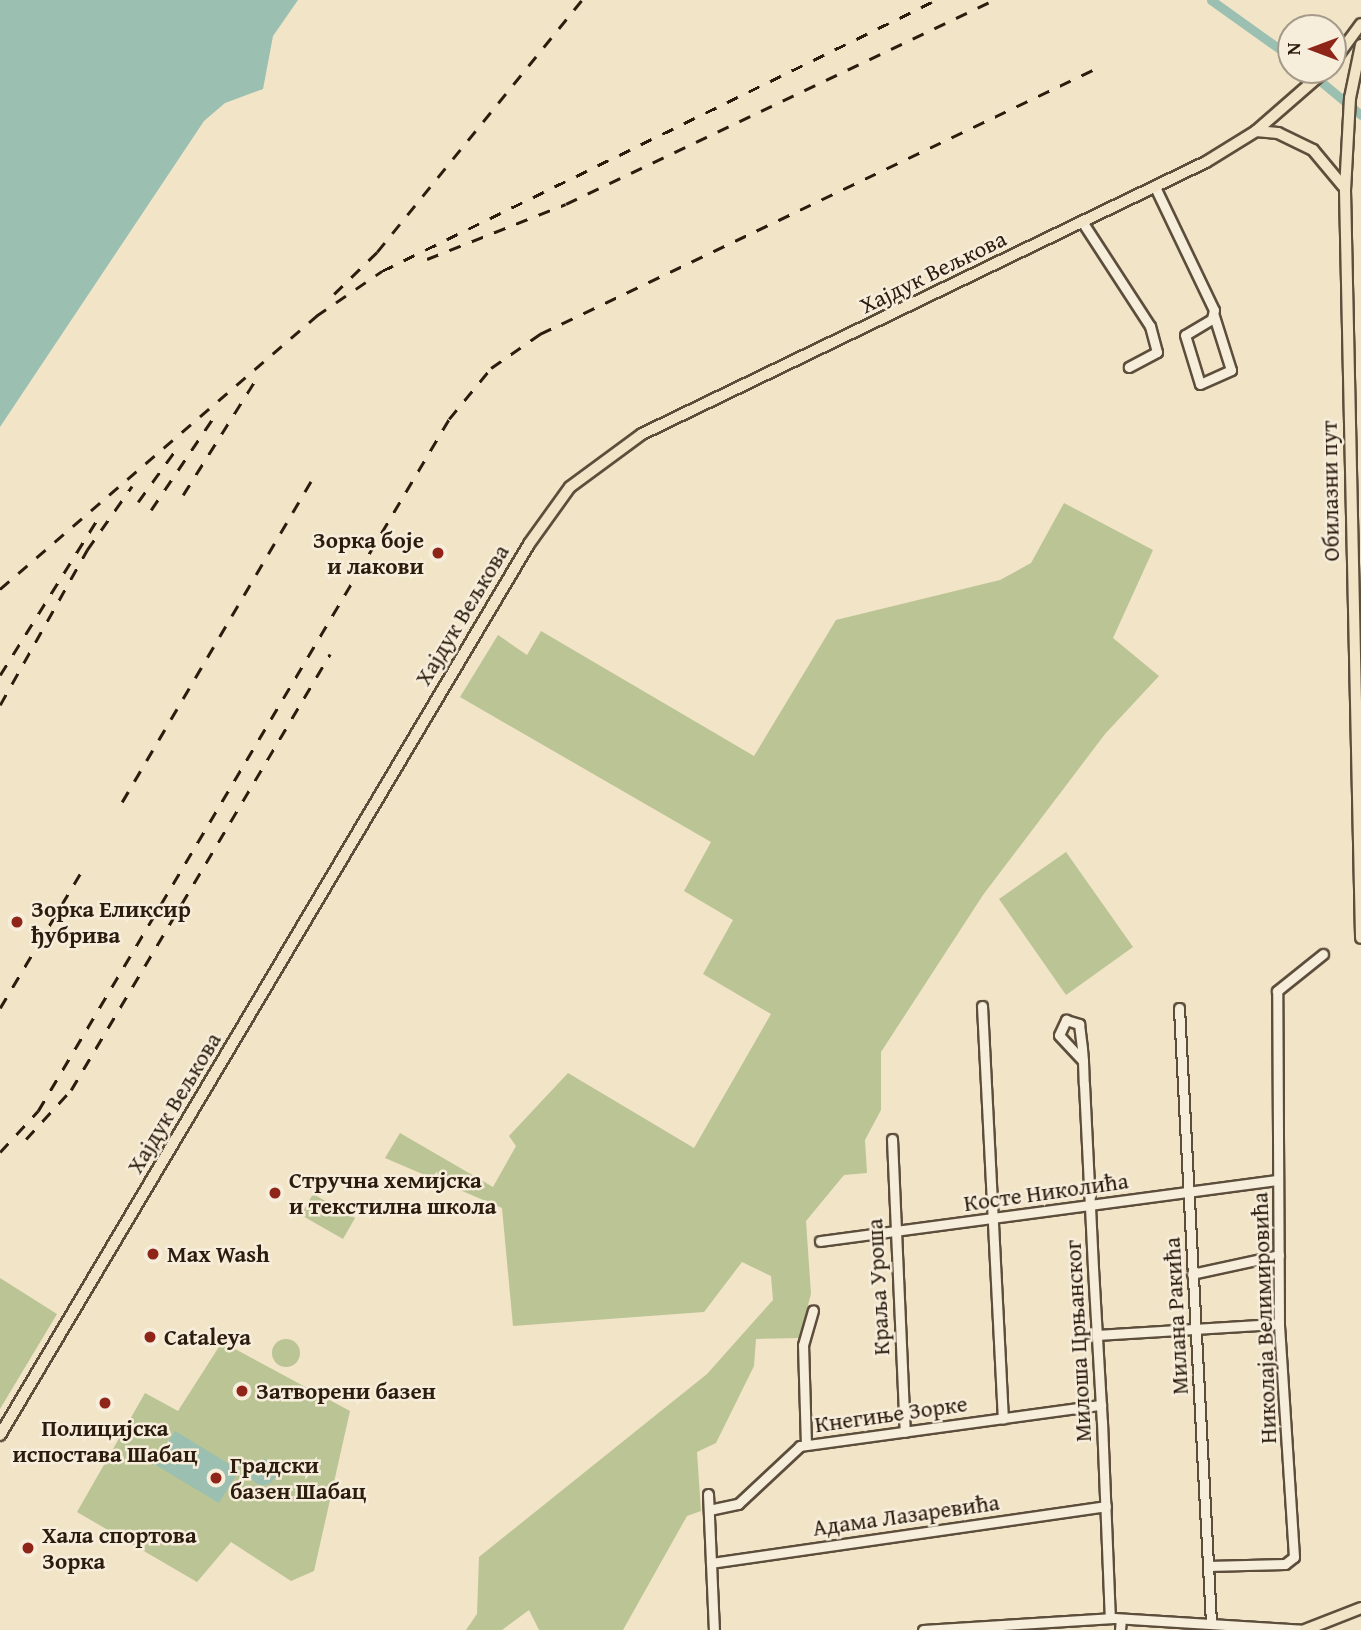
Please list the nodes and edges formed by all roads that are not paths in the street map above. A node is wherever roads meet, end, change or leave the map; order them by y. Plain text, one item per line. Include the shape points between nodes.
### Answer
1 (1361, 24) edge
2 (1347, 43) edge
3 (1361, 45) edge
4 (1311, 84) edge
5 (1256, 131) junction
6 (1155, 187) junction
7 (1345, 190) junction
8 (1083, 223) junction
9 (1214, 316) junction
10 (1129, 367) dead end
11 (1361, 938) edge
12 (1323, 954) dead end
13 (982, 1006) dead end
14 (1179, 1008) dead end
15 (1083, 1061) dead end
16 (892, 1139) dead end
17 (1278, 1180) junction
18 (1191, 1191) junction
19 (1090, 1206) junction
20 (994, 1219) junction
21 (895, 1232) junction
22 (820, 1241) dead end
23 (1279, 1255) junction
24 (1192, 1274) junction
25 (813, 1310) dead end
26 (1279, 1324) junction
27 (1195, 1329) junction
28 (1097, 1335) junction
29 (1101, 1405) junction
30 (1003, 1418) junction
31 (905, 1432) junction
32 (0, 1435) edge
33 (806, 1445) junction
34 (708, 1494) dead end
35 (1106, 1506) junction
36 (709, 1510) junction
37 (711, 1563) junction
38 (1208, 1566) junction
39 (1361, 1608) edge
40 (1115, 1618) junction
41 (1211, 1622) junction
42 (1223, 1626) edge
43 (714, 1630) edge
44 (923, 1630) edge
45 (1120, 1630) edge
46 (1305, 1630) edge

1 - 2 main road
3 - 7 main road, Обилазни пут
4 - 5 main road, Хајдук Вељкова
5 - 6 main road, Хајдук Вељкова
5 - 7 main road via 1278,133 1313,150 1332,166
6 - 8 main road, Хајдук Вељкова
6 - 9 street
7 - 11 main road, Обилазни пут
8 - 10 street via 1150,326 1157,352
8 - 32 main road, Хајдук Вељкова via 642,434 562,494
9 - 9 street via 1185,335 1199,384 1231,370
12 - 17 street, Николаја Велимировића via 1277,987
13 - 20 street
14 - 18 street, Милана Ракића
15 - 19 street, Милоша Црњанског
16 - 21 street, Краља Уроша
17 - 18 street, Косте Николића
17 - 23 street, Николаја Велимировића
18 - 19 street, Косте Николића
18 - 24 street, Милана Ракића
19 - 20 street, Косте Николића
19 - 28 street, Милоша Црњанског
20 - 21 street, Косте Николића
20 - 30 street
21 - 22 street, Косте Николића
21 - 31 street, Краља Уроша
23 - 24 street
23 - 26 street, Николаја Велимировића
24 - 27 street, Милана Ракића
25 - 33 street via 803,1345
26 - 27 street
26 - 38 street, Николаја Велимировића via 1293,1560
27 - 28 street
27 - 38 street, Милана Ракића
28 - 29 street, Милоша Црњанског
29 - 30 street, Кнегиње Зорке
29 - 35 street, Милоша Црњанског
30 - 31 street, Кнегиње Зорке
31 - 33 street, Кнегиње Зорке
33 - 36 street, Кнегиње Зорке via 738,1504
34 - 36 street
35 - 37 street, Адама Лазаревића
35 - 40 street, Милоша Црњанског
36 - 37 street
37 - 43 street
38 - 41 street, Милана Ракића
39 - 46 main road
40 - 41 street
40 - 44 street
40 - 45 street, Милоша Црњанског
41 - 42 street
42 - 46 street

